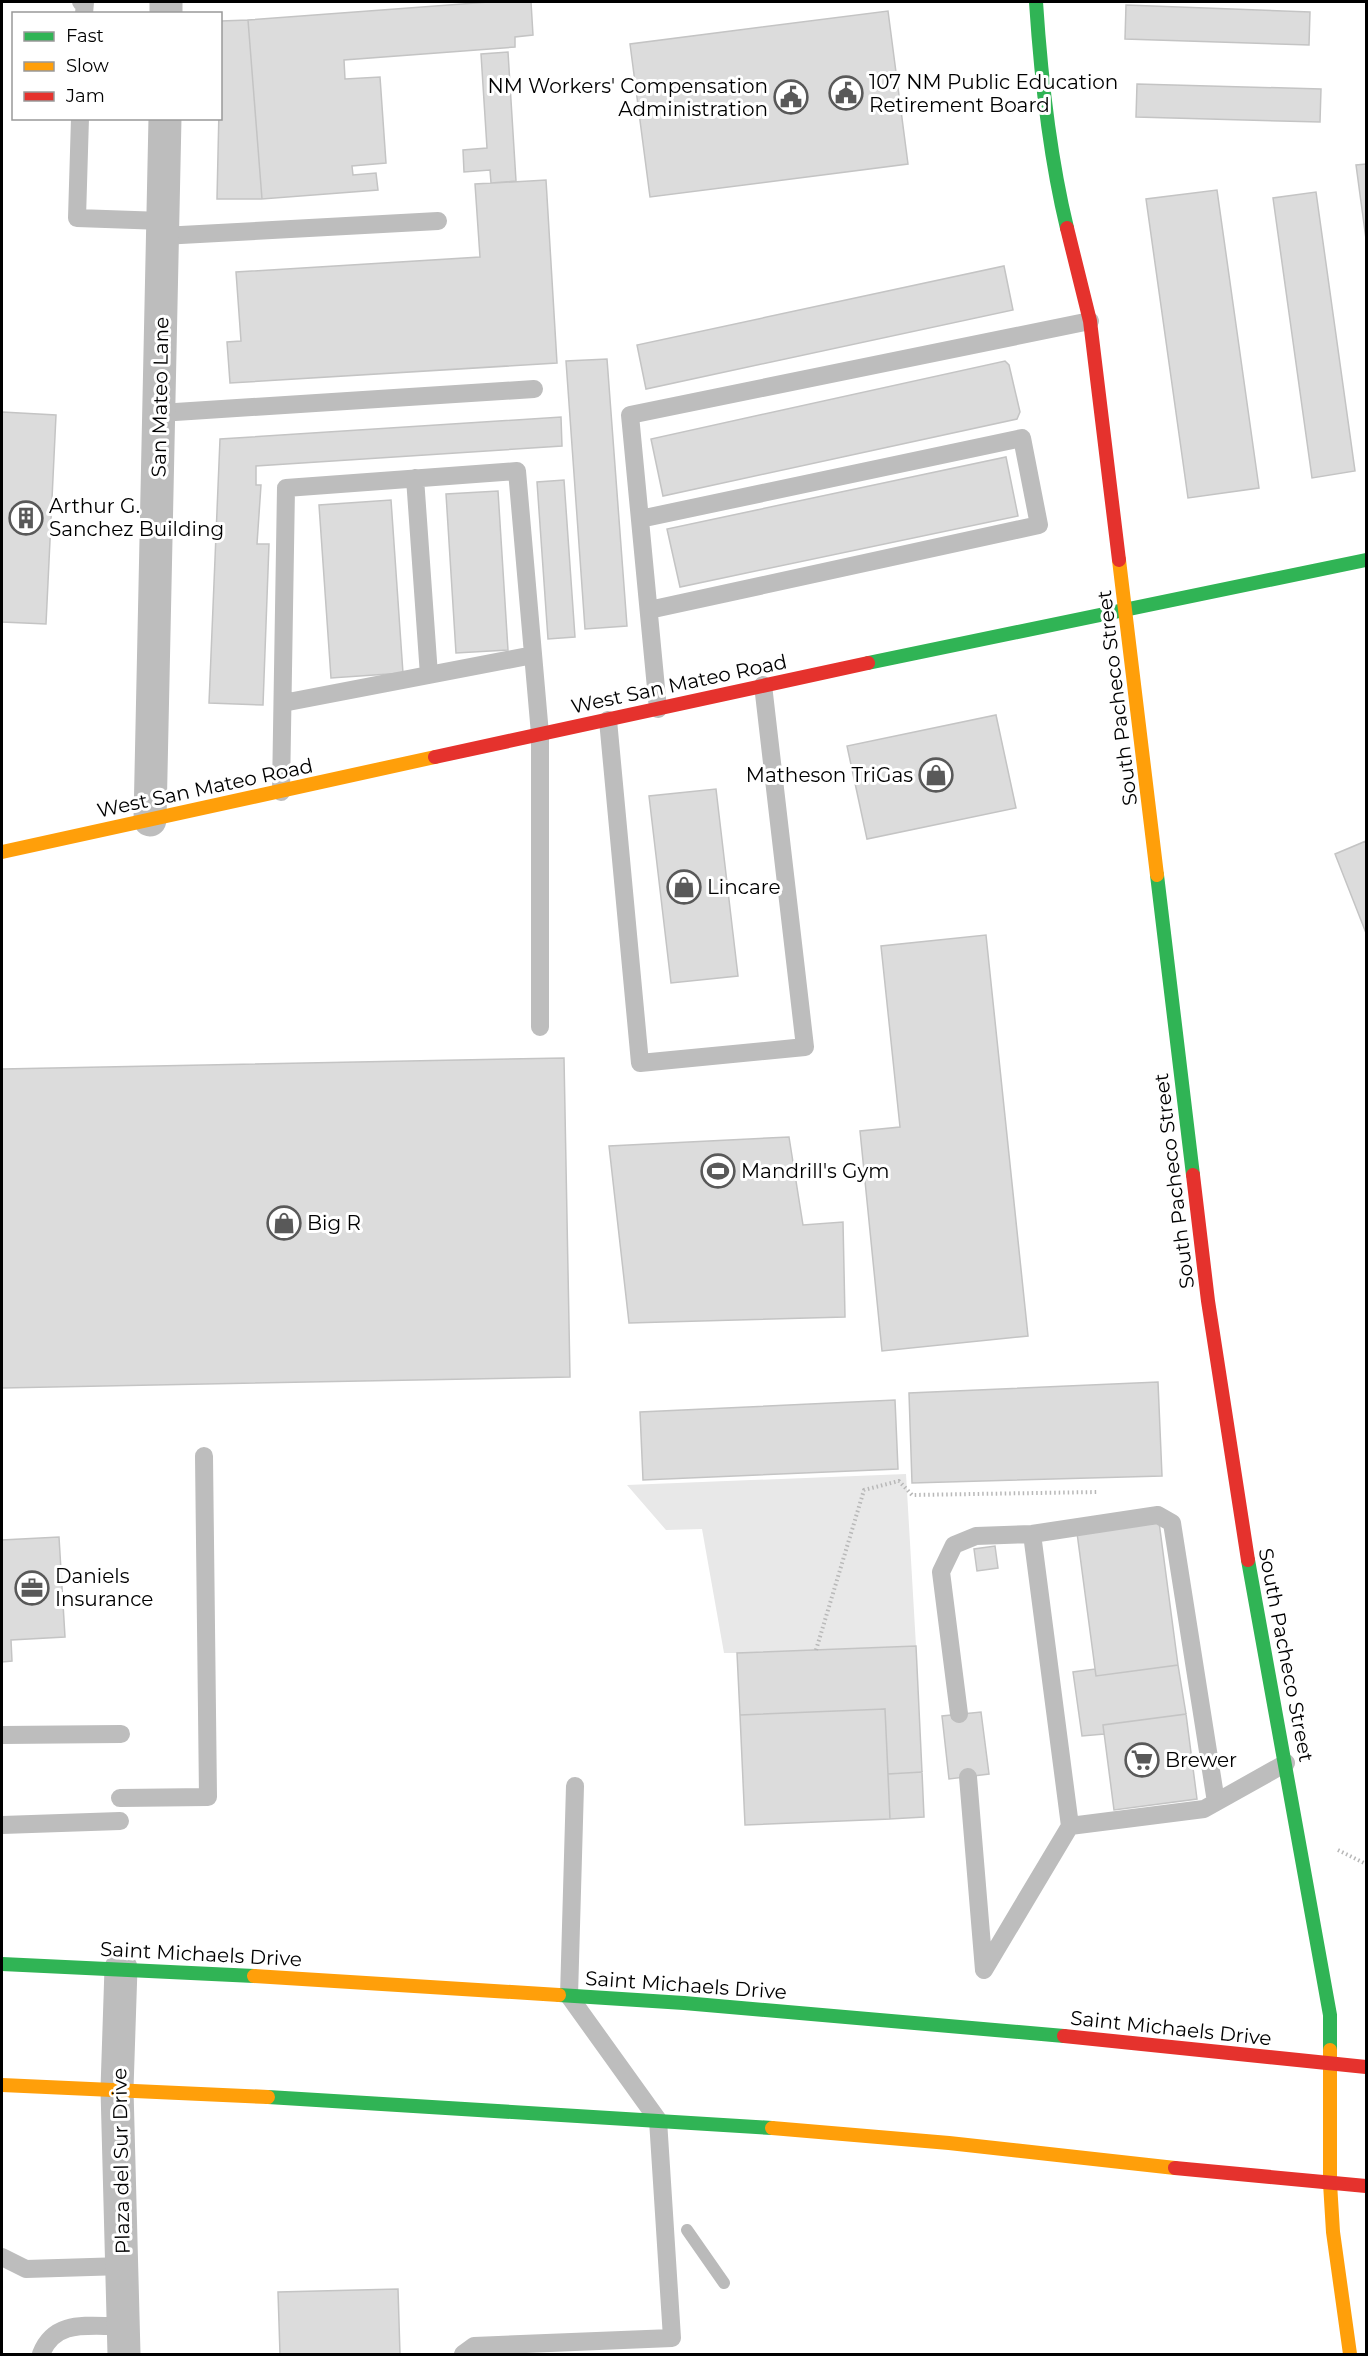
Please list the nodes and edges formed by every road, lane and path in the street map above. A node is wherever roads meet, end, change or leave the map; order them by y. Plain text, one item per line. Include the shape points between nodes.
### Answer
1 (1036, 2) edge
2 (80, 120) edge
3 (165, 120) edge
4 (438, 221) dead end
5 (163, 229) junction
6 (1090, 321) junction
7 (534, 389) dead end
8 (160, 413) junction
9 (416, 478) junction
10 (640, 519) junction
11 (1366, 560) edge
12 (1125, 608) junction
13 (649, 610) junction
14 (532, 655) junction
15 (429, 675) junction
16 (763, 685) junction
17 (283, 703) junction
18 (658, 709) junction
19 (608, 720) junction
20 (540, 734) junction
21 (280, 792) junction
22 (150, 820) junction
23 (2, 852) edge
24 (540, 1027) dead end
25 (204, 1456) dead end
26 (1103, 1492) dead end
27 (1032, 1534) junction
28 (816, 1650) dead end
29 (959, 1714) dead end
30 (121, 1734) dead end
31 (2, 1735) edge
32 (1286, 1763) junction
33 (968, 1777) dead end
34 (574, 1786) dead end
35 (120, 1798) dead end
36 (1216, 1802) junction
37 (120, 1821) dead end
38 (2, 1825) edge
39 (1070, 1826) junction
40 (1334, 1848) dead end
41 (1366, 1864) edge
42 (2, 1964) edge
43 (121, 1968) junction
44 (569, 1996) junction
45 (1331, 2064) junction
46 (1366, 2067) edge
47 (2, 2085) edge
48 (117, 2090) junction
49 (658, 2120) junction
50 (1330, 2183) junction
51 (1366, 2186) edge
52 (2, 2257) edge
53 (123, 2266) junction
54 (124, 2340) edge
55 (672, 2346) edge
56 (40, 2355) edge
57 (463, 2355) edge
58 (1350, 2355) edge

1 - 6 street, South Pacheco Street via 1057,186
2 - 5 lane via 77,218
3 - 5 street, San Mateo Lane
4 - 5 lane
5 - 8 street, San Mateo Lane
6 - 10 lane via 630,415
6 - 12 street, South Pacheco Street
7 - 8 lane
8 - 22 street, San Mateo Lane
9 - 14 lane via 517,471
9 - 15 lane
9 - 17 lane via 286,488
10 - 13 lane
10 - 13 lane via 1022,438 1039,525
11 - 12 street, West San Mateo Road
12 - 16 street, West San Mateo Road
12 - 32 street, South Pacheco Street via 1208,1301 1239,1510
13 - 18 lane
14 - 15 lane
14 - 20 lane
15 - 17 lane
16 - 18 street, West San Mateo Road
16 - 19 lane via 805,1047 640,1063
17 - 21 lane
18 - 19 street, West San Mateo Road
19 - 20 street, West San Mateo Road
20 - 21 street, West San Mateo Road
20 - 24 lane
21 - 22 street, West San Mateo Road
22 - 23 street, West San Mateo Road
25 - 35 lane via 208,1797
26 - 28 path via 912,1495 898,1481 864,1490
27 - 29 lane via 976,1536 954,1545 941,1572
27 - 36 lane via 1158,1515 1172,1523
27 - 39 lane
30 - 31 lane
32 - 36 lane
32 - 45 street, South Pacheco Street via 1330,2015
33 - 39 lane via 984,1970
34 - 44 lane
36 - 39 lane via 1204,1809
37 - 38 lane
40 - 41 path
42 - 43 street, Saint Michaels Drive
43 - 44 street, Saint Michaels Drive
43 - 48 street, Plaza del Sur Drive
44 - 45 street, Saint Michaels Drive via 970,2027
44 - 49 lane
45 - 46 street, Saint Michaels Drive
45 - 50 street, South Pacheco Street
47 - 48 street
48 - 49 street via 386,2101
48 - 53 street, Plaza del Sur Drive
49 - 50 street via 952,2144
49 - 55 lane
50 - 51 street
50 - 58 street, South Pacheco Street
52 - 53 lane via 26,2269
53 - 54 street, Plaza del Sur Drive
54 - 56 lane via 72,2327 57,2331
55 - 57 lane via 474,2346

